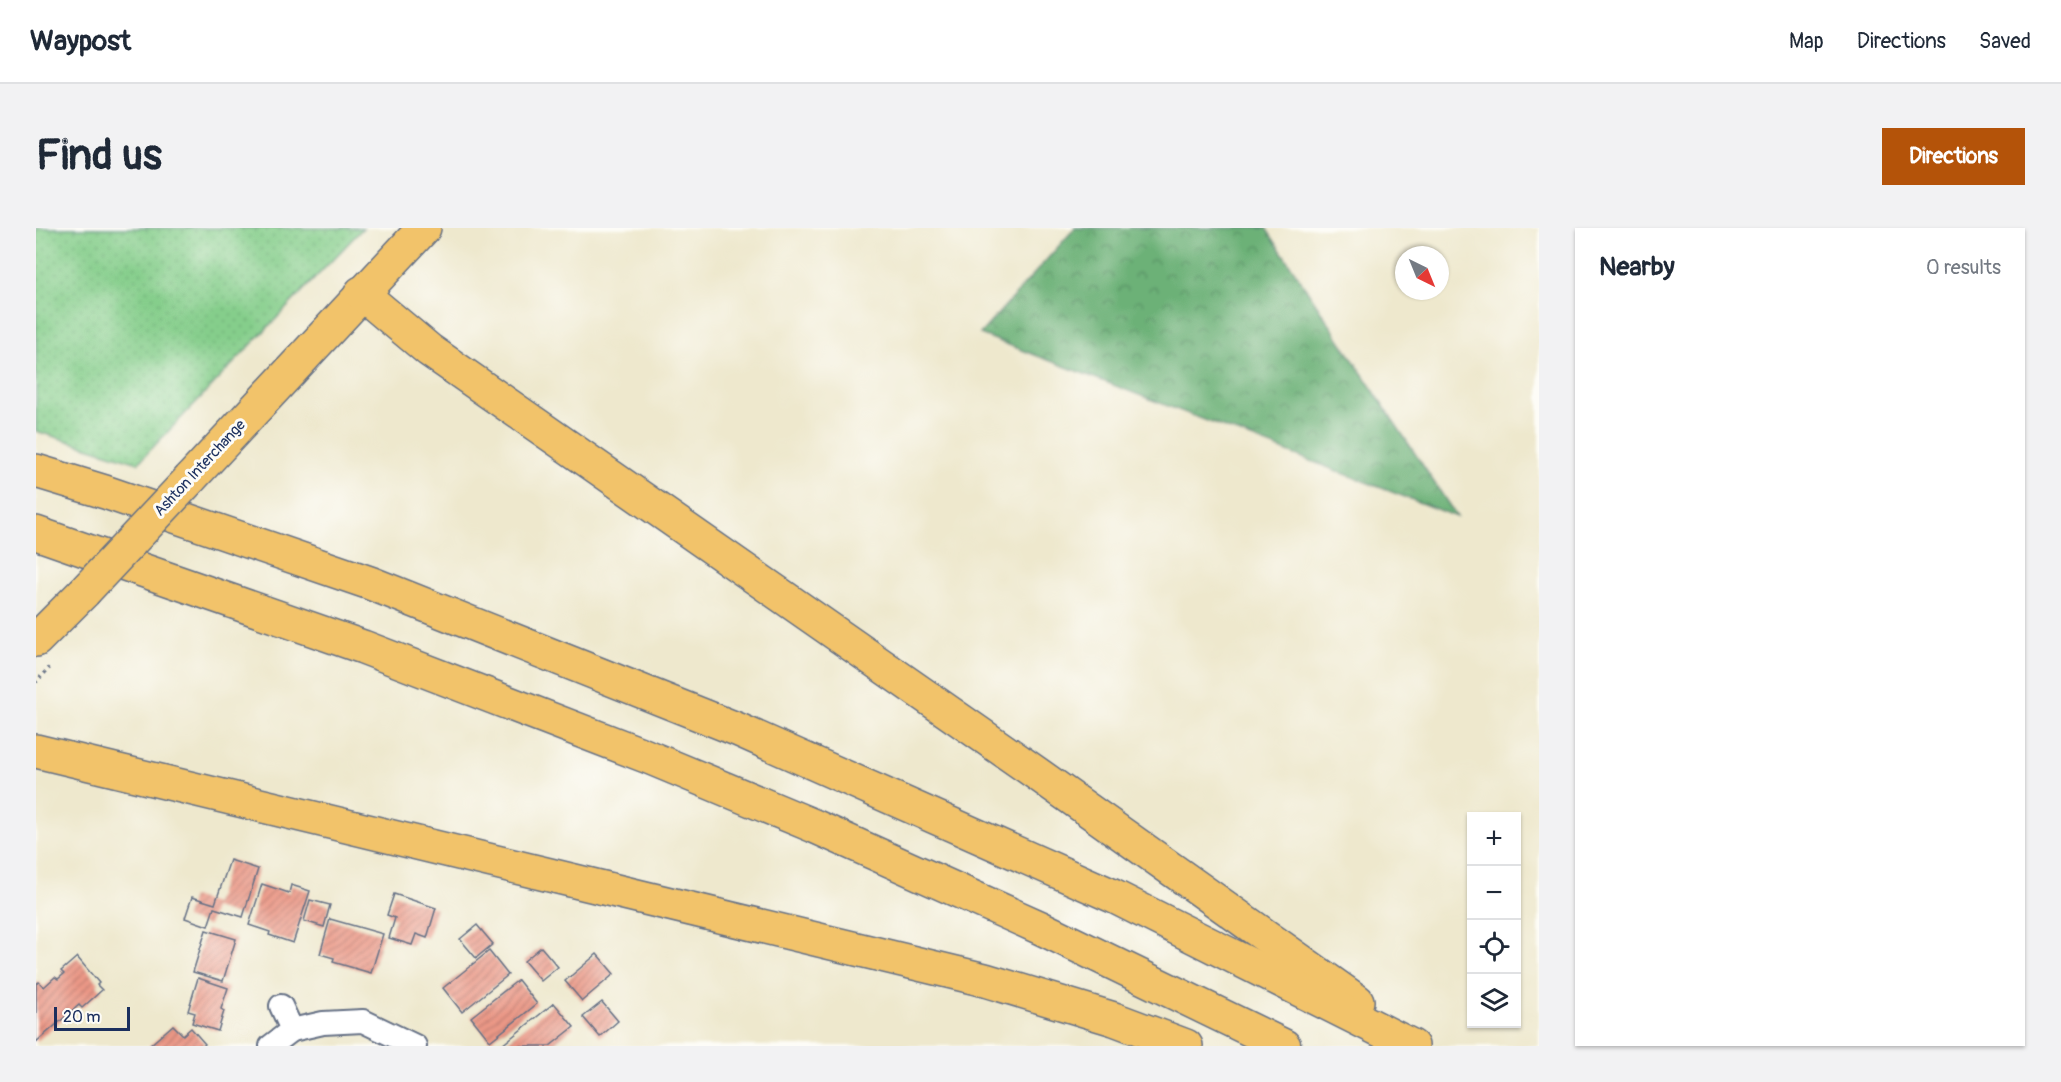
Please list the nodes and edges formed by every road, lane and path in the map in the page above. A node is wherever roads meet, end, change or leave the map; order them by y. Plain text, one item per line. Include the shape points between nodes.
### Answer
1 (424, 228) edge
2 (361, 293) junction
3 (36, 471) edge
4 (36, 533) edge
5 (36, 640) edge
6 (38, 750) edge
7 (281, 1006) dead end
8 (292, 1030) junction
9 (271, 1046) edge
10 (415, 1046) edge
11 (1186, 1046) edge
12 (1284, 1046) edge
13 (1412, 1046) edge
14 (1422, 1046) edge

1 - 2 highway, Ashton Interchange
2 - 5 highway, Ashton Interchange, bridge
2 - 14 highway via 429,350
3 - 13 highway via 370,583 739,730 1113,896
4 - 12 highway via 363,647 646,756 1041,928
6 - 11 highway via 985,980 1114,1019
7 - 8 street
8 - 9 street
8 - 10 street via 322,1023 363,1021

